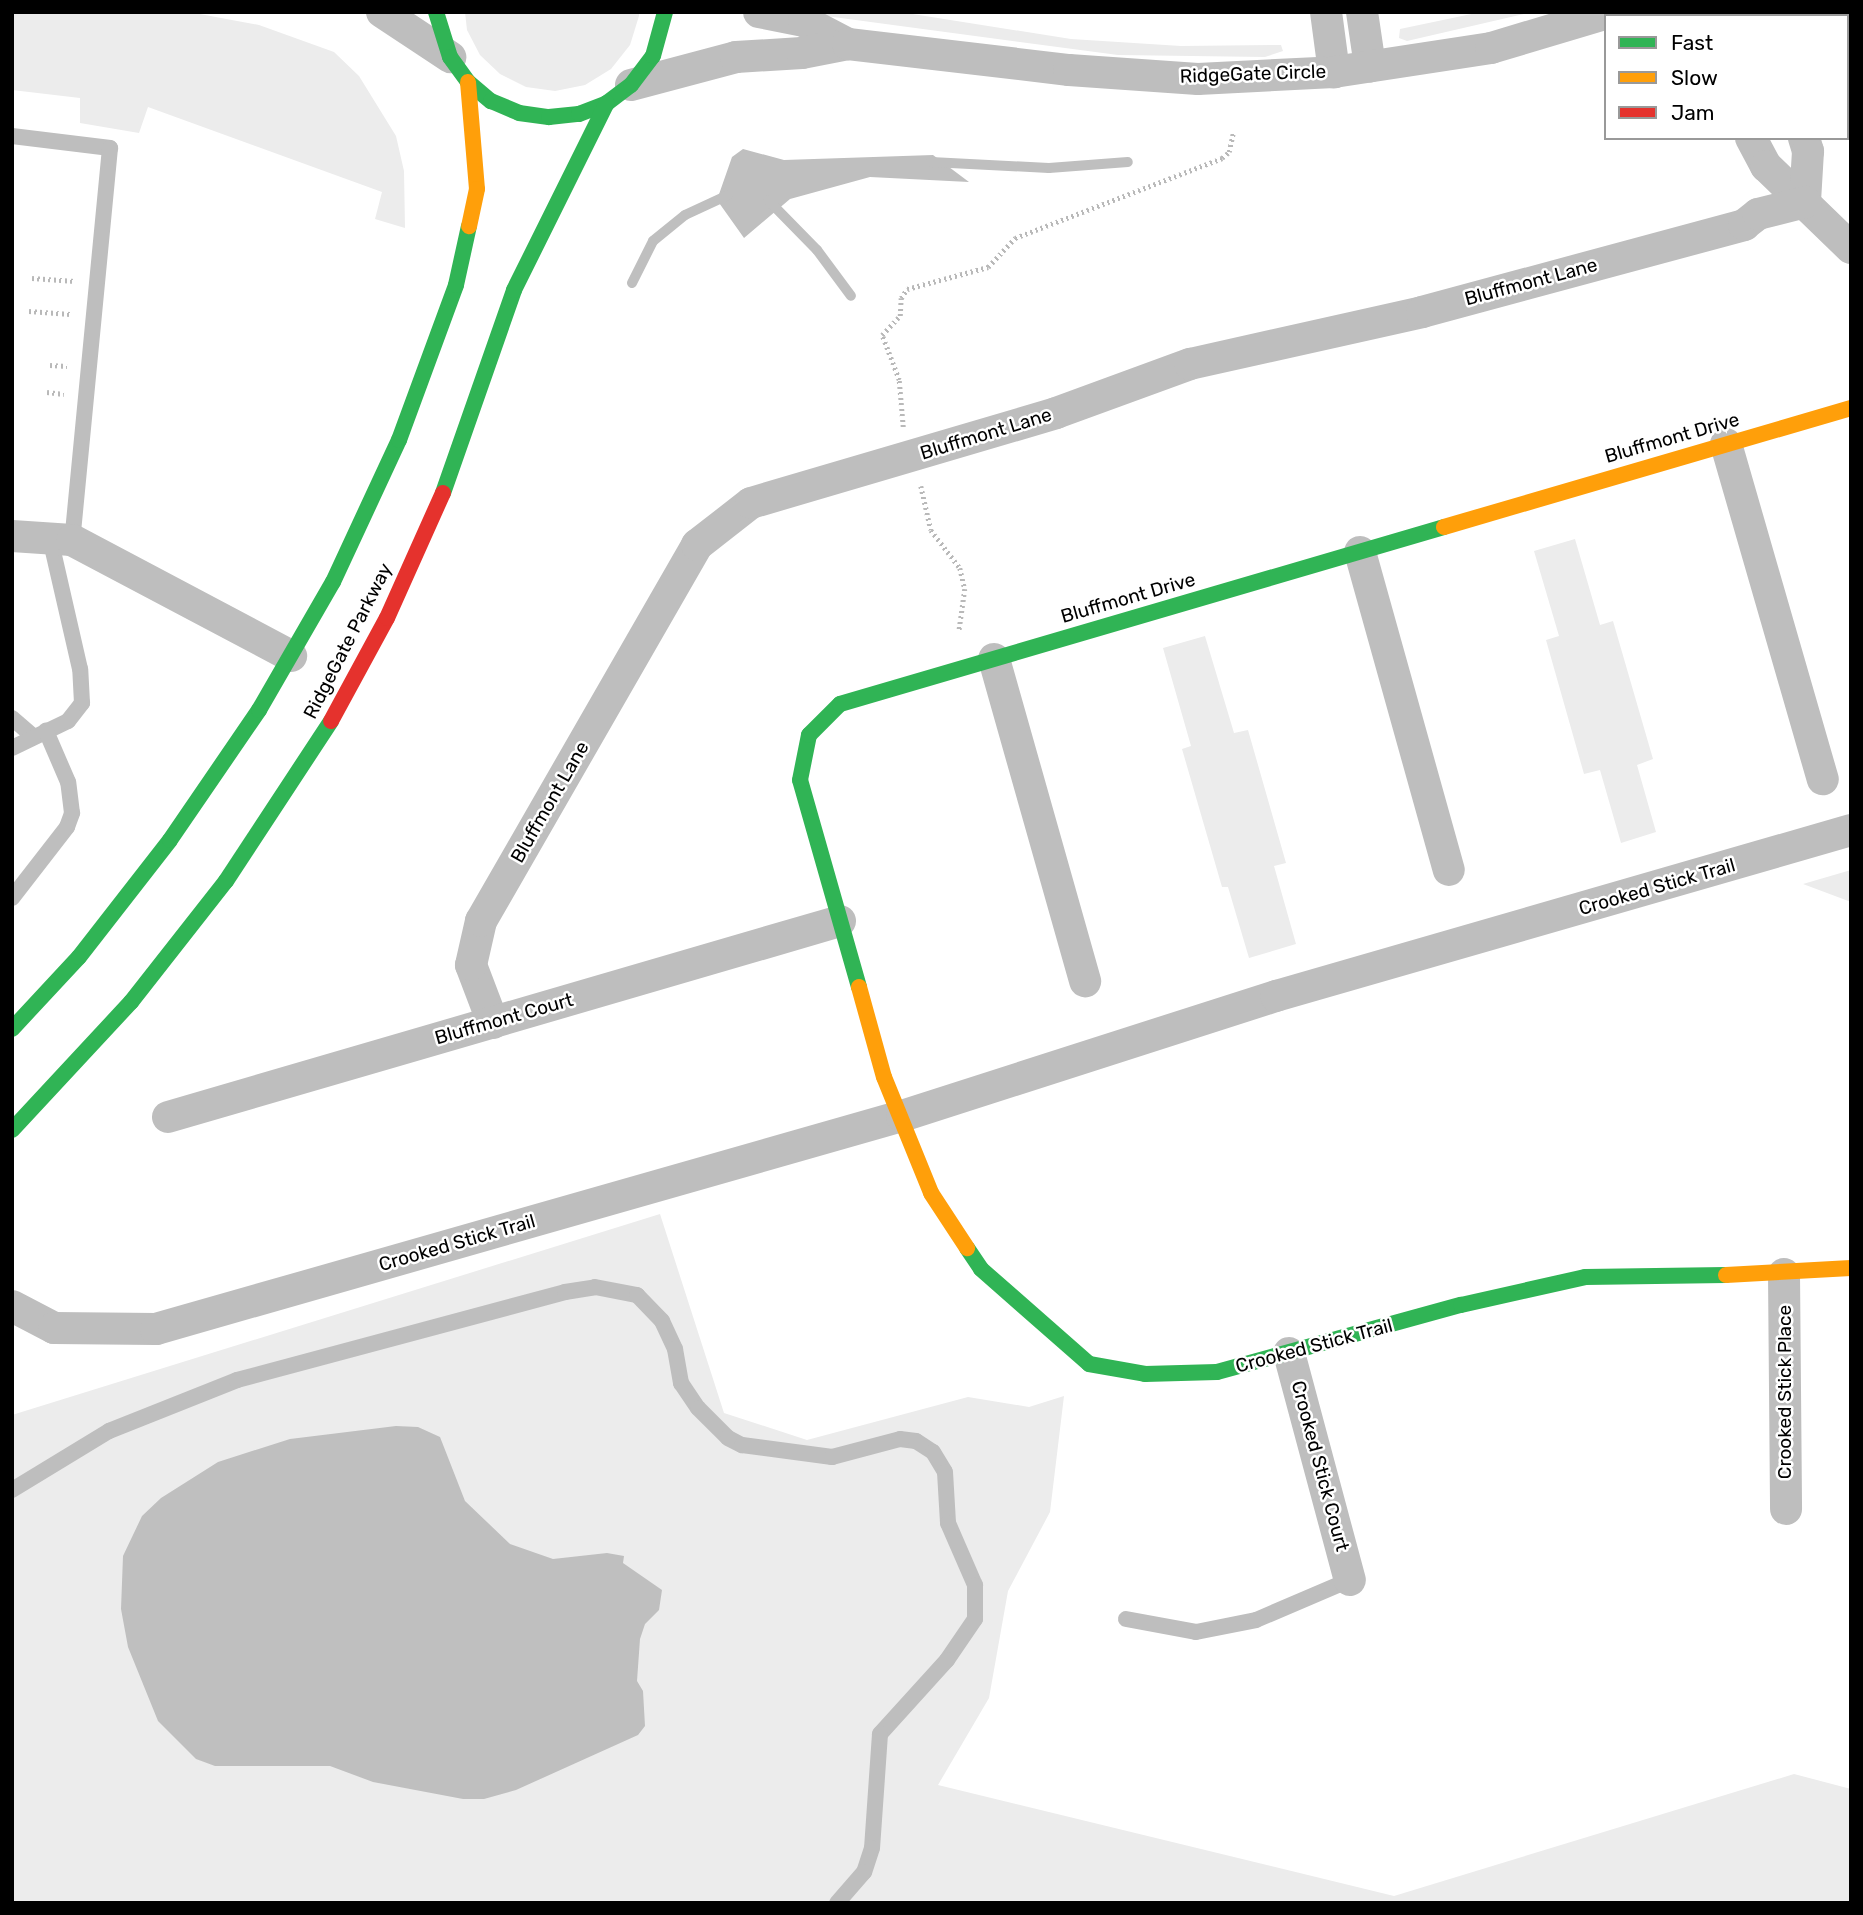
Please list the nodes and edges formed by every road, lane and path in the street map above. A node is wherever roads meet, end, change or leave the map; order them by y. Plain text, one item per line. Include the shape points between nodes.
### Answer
1 (382, 12) edge
2 (436, 12) edge
3 (665, 12) edge
4 (759, 12) edge
5 (1326, 12) edge
6 (1362, 12) edge
7 (1604, 14) edge
8 (848, 44) junction
9 (1370, 66) junction
10 (459, 69) junction
11 (1334, 72) junction
12 (619, 94) junction
13 (1233, 133) dead end
14 (12, 136) edge
15 (1752, 140) edge
16 (1805, 140) edge
17 (1805, 202) junction
18 (1851, 248) edge
19 (32, 278) dead end
20 (96, 283) junction
21 (29, 311) dead end
22 (92, 316) junction
23 (1851, 408) edge
24 (904, 431) dead end
25 (1726, 444) junction
26 (921, 482) dead end
27 (12, 536) edge
28 (61, 539) junction
29 (1360, 552) junction
30 (956, 637) dead end
31 (291, 656) junction
32 (994, 659) junction
33 (12, 718) edge
34 (40, 734) junction
35 (12, 748) edge
36 (1823, 779) dead end
37 (1851, 830) edge
38 (1449, 870) dead end
39 (12, 898) edge
40 (840, 921) junction
41 (1085, 981) dead end
42 (493, 1023) junction
43 (12, 1029) edge
44 (902, 1116) junction
45 (169, 1117) dead end
46 (12, 1130) edge
47 (1851, 1268) edge
48 (1784, 1275) junction
49 (12, 1306) edge
50 (1289, 1353) junction
51 (12, 1490) edge
52 (1786, 1509) dead end
53 (1350, 1580) joint
54 (1126, 1619) dead end
55 (837, 1903) edge

1 - 10 street
2 - 10 street, RidgeGate Parkway
3 - 12 street, RidgeGate Parkway via 653,56
4 - 8 street, RidgeGate Circle via 804,21
5 - 11 street
6 - 9 street
7 - 9 street, RidgeGate Circle via 1491,48
8 - 11 street, RidgeGate Circle via 1069,70 1198,79
8 - 12 street, RidgeGate Circle via 802,53 736,57
9 - 11 street, RidgeGate Circle
10 - 12 street via 491,101 519,113 579,114
10 - 31 street, RidgeGate Parkway via 477,189 456,285 399,440 333,582
12 - 46 street, RidgeGate Parkway via 514,290 454,469 387,618 317,747 226,881 131,1002
13 - 24 path via 1229,152 1222,158 1016,238 988,267 907,289 901,298 900,316 882,335 899,380
14 - 20 lane via 110,148
15 - 17 street via 1766,166
16 - 17 street
17 - 18 street
17 - 42 street, Bluffmont Lane via 1758,214 1744,225 1436,308 1190,364 1056,413 751,503 697,545 481,921 471,965
19 - 20 path
20 - 22 lane
21 - 22 path
22 - 28 lane
23 - 25 street, Bluffmont Drive
25 - 29 street, Bluffmont Drive
25 - 36 street
26 - 30 path via 923,512 960,569 965,589 962,628
27 - 28 street
28 - 31 street
28 - 34 lane via 82,703 79,713
29 - 32 street, Bluffmont Drive
29 - 38 street
31 - 43 street, RidgeGate Parkway via 170,840 79,957
32 - 40 street, Bluffmont Drive via 840,704 809,735 800,780
32 - 41 street
33 - 34 lane
34 - 35 lane
34 - 39 lane via 68,782 72,813 67,827
37 - 44 street, Crooked Stick Trail via 1276,996
40 - 42 street, Bluffmont Court
40 - 44 street, Bluffmont Drive via 884,1077
42 - 45 street, Bluffmont Court
44 - 49 street, Crooked Stick Trail via 156,1329 54,1328
44 - 50 street, Crooked Stick Trail via 931,1193 981,1269 1088,1364 1145,1374 1217,1372
47 - 48 street, Crooked Stick Trail
48 - 50 street, Crooked Stick Trail via 1585,1277
48 - 52 street, Crooked Stick Place
50 - 53 street, Crooked Stick Court
51 - 55 lane via 108,1431 237,1380 565,1292 595,1287 637,1295 662,1321 681,1383 698,1409 728,1438 742,1445 832,1458 900,1439 916,1441 933,1452 945,1472 948,1522 975,1585 975,1619 947,1660 880,1734 872,1848 864,1872
53 - 54 lane via 1256,1620 1196,1632

